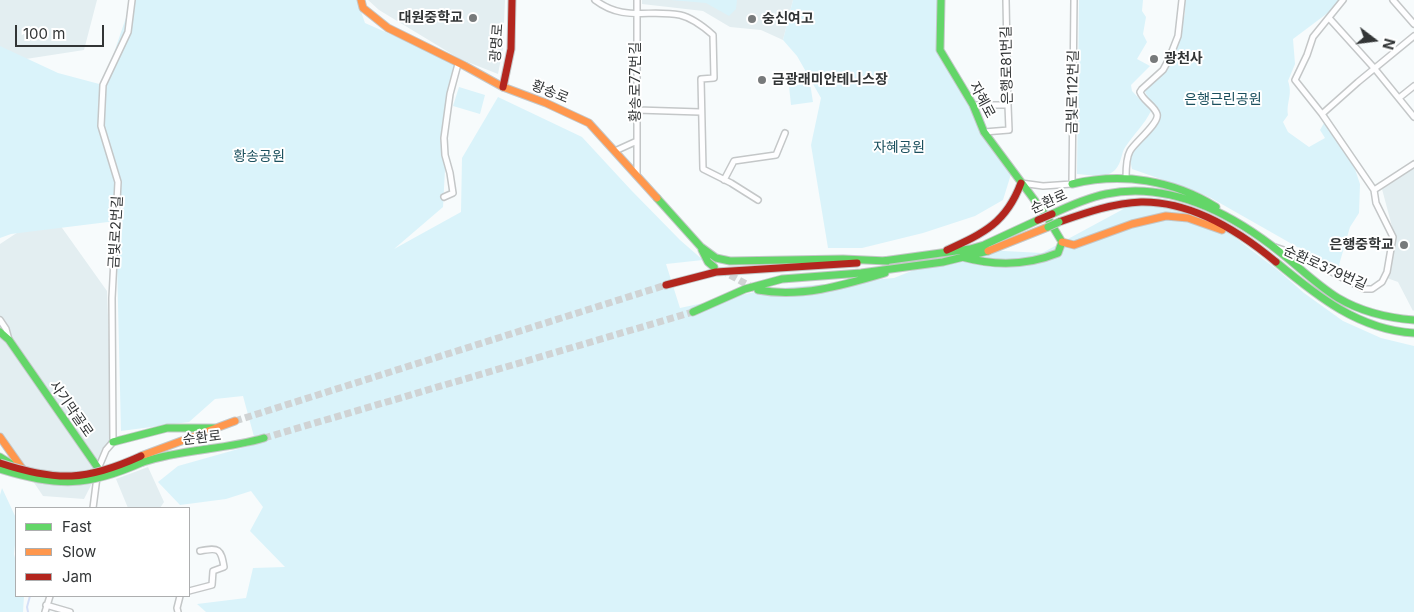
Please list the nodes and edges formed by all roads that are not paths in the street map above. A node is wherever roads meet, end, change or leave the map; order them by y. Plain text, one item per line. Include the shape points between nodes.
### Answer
1 (132, 0) edge
2 (361, 0) edge
3 (512, 0) edge
4 (595, 0) edge
5 (636, 0) edge
6 (941, 0) edge
7 (1006, 0) edge
8 (1074, 0) edge
9 (1182, 0) edge
10 (1343, 0) edge
11 (1393, 0) edge
12 (636, 14) junction
13 (1329, 18) junction
14 (1414, 24) edge
15 (1414, 36) edge
16 (458, 64) junction
17 (1375, 68) junction
18 (1414, 86) edge
19 (503, 87) junction
20 (1399, 98) junction
21 (973, 105) junction
22 (1008, 105) junction
23 (637, 110) junction
24 (700, 112) junction
25 (1322, 114) junction
26 (1414, 117) edge
27 (984, 132) junction
28 (785, 133) dead end
29 (637, 141) junction
30 (615, 151) junction
31 (1414, 164) edge
32 (637, 175) junction
33 (1126, 178) junction
34 (724, 180) junction
35 (1021, 183) junction
36 (1072, 184) junction
37 (1374, 190) junction
38 (444, 197) dead end
39 (758, 200) dead end
40 (1231, 218) junction
41 (1246, 239) junction
42 (1062, 242) junction
43 (1270, 245) junction
44 (701, 247) junction
45 (940, 252) junction
46 (962, 257) junction
47 (887, 261) junction
48 (714, 267) tunnel mouth
49 (904, 268) junction
50 (666, 285) tunnel mouth
51 (758, 290) tunnel mouth
52 (693, 312) tunnel mouth
53 (0, 320) edge
54 (1414, 320) edge
55 (0, 332) edge
56 (1414, 333) edge
57 (9, 340) junction
58 (235, 420) tunnel mouth
59 (214, 428) junction
60 (0, 437) edge
61 (264, 438) tunnel mouth
62 (113, 442) junction
63 (0, 457) edge
64 (142, 459) junction
65 (0, 462) edge
66 (98, 468) junction
67 (0, 471) edge
68 (28, 477) junction
69 (97, 479) junction
70 (93, 507) edge
71 (200, 551) dead end
72 (190, 591) edge
73 (50, 597) edge
74 (180, 597) edge
75 (46, 605) junction
76 (45, 612) edge
77 (70, 612) edge
78 (178, 612) edge

1 - 62 street, 금빛로2번길 via 128,32 103,85 101,126 118,182 112,298
2 - 16 main road, 황송로 via 363,8 388,28
3 - 19 main road, 광명로 via 511,49
4 - 12 street via 623,14
5 - 12 street, 황송로77번길
6 - 21 main road, 자혜로 via 940,50
7 - 22 street, 은행로81번길
8 - 36 street, 금빛로112번길
9 - 33 street via 1178,36 1169,59 1163,70 1140,92 1157,116 1156,122 1128,153
10 - 13 street
11 - 14 street
12 - 23 street, 황송로77번길
12 - 24 street via 681,16 703,26 713,35 714,78 701,79
13 - 17 street
13 - 25 street via 1313,37 1295,80
15 - 17 street
16 - 19 main road, 황송로
16 - 38 street via 444,138 453,193
17 - 20 street
17 - 25 street
18 - 20 street
19 - 30 main road, 황송로 via 589,123
20 - 26 street
21 - 22 street
21 - 27 main road, 자혜로
22 - 27 street, 은행로81번길 via 1010,130
23 - 24 street
23 - 29 street, 황송로77번길
24 - 34 street via 702,169
25 - 37 street
27 - 35 main road, 자혜로
28 - 34 street via 776,154 734,161
29 - 30 street, 황송로77번길
29 - 32 street
30 - 32 main road, 황송로
31 - 37 street
32 - 44 main road, 황송로
33 - 36 main road via 1082,180
33 - 40 main road via 1186,191 1207,200
34 - 39 street
35 - 36 street via 1043,186
35 - 42 main road, 자혜로 via 1048,217
35 - 45 main road via 1010,209 995,224
37 - 43 street, 순환로379번길 via 1376,203 1393,237 1387,272 1382,282 1372,289 1364,289 1307,258
40 - 43 main road, 순환로
40 - 45 main road, 순환로, bridge via 1171,194 1148,191 1107,193 1078,202 984,245
41 - 42 main road via 1207,223 1166,216 1074,245
41 - 46 main road, 순환로, bridge via 1176,206 1141,202 1080,214 1004,246
41 - 56 main road, 순환로 via 1311,292 1338,309 1382,330
42 - 46 main road via 1058,253 1029,262 982,263
43 - 54 main road, 순환로 via 1338,298 1385,316
44 - 47 main road via 716,258 730,261
44 - 48 main road
45 - 47 main road, 순환로
46 - 49 main road, 순환로
47 - 50 main road, 순환로 via 716,272
49 - 51 main road via 800,292 767,293
49 - 52 main road, 순환로 via 773,281 745,289
53 - 57 street
55 - 57 main road, 사기막골로
57 - 66 main road, 사기막골로
58 - 59 main road, 순환로
59 - 62 main road via 167,428
59 - 64 main road, 순환로
60 - 68 main road
61 - 64 main road, 순환로 via 240,445
62 - 66 street
63 - 68 main road
64 - 65 main road, bridge via 98,474 71,477 40,475
64 - 67 main road, bridge via 101,479 76,483 43,481
66 - 69 street
67 - 68 main road
68 - 69 main road via 58,482
69 - 70 street
71 - 72 street via 218,551 224,567 213,571 212,585
73 - 75 street
74 - 78 street
75 - 76 street
75 - 77 street

